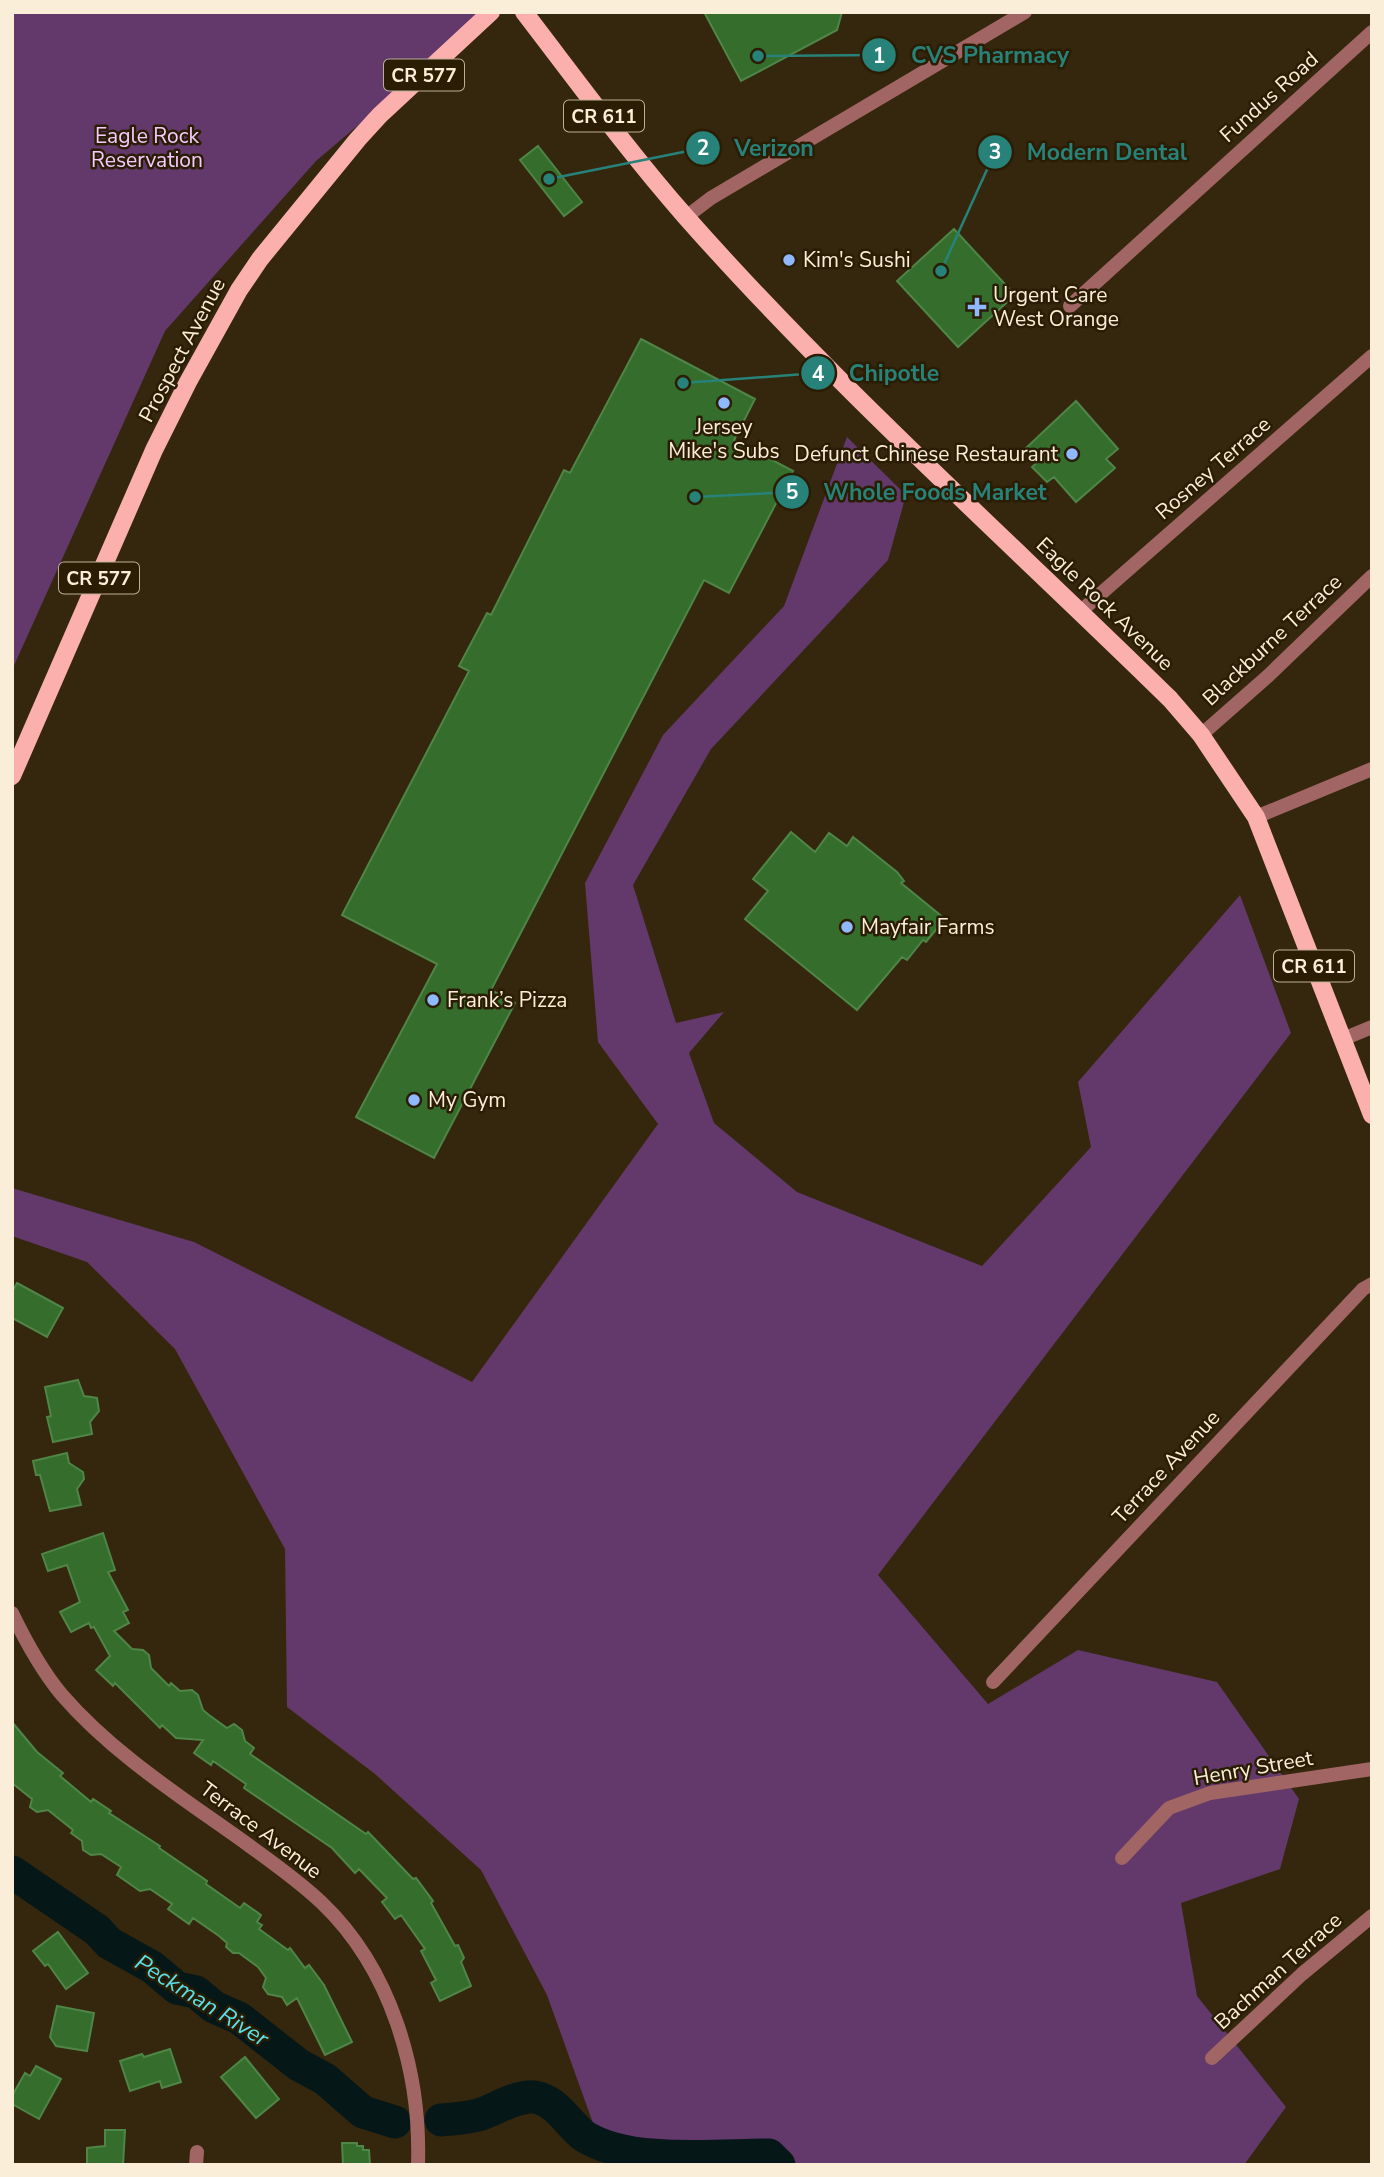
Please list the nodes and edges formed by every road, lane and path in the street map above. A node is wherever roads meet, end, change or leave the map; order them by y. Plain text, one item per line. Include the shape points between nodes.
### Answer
1 (491, 12) edge
2 (524, 12) edge
3 (1025, 12) edge
4 (1372, 32) edge
5 (686, 217) junction
6 (1070, 306) dead end
7 (1372, 356) edge
8 (1372, 576) edge
9 (1081, 611) junction
10 (1201, 735) junction
11 (1372, 769) edge
12 (12, 776) edge
13 (1256, 817) junction
14 (1372, 1027) edge
15 (1343, 1039) junction
16 (1372, 1115) edge
17 (1372, 1284) edge
18 (12, 1613) edge
19 (993, 1682) dead end
20 (1372, 1769) edge
21 (1122, 1858) dead end
22 (1372, 1916) edge
23 (1212, 2058) dead end
24 (418, 2165) edge

1 - 12 main road, Prospect Avenue / CR 577 via 358,139 239,290 155,450
2 - 5 main road, Eagle Rock Avenue / CR 611
3 - 5 street
4 - 6 street, Fundus Road
5 - 9 main road, Eagle Rock Avenue / CR 611 via 818,358
7 - 9 street, Rosney Terrace
8 - 10 street, Blackburne Terrace
9 - 10 main road, Eagle Rock Avenue / CR 611
10 - 13 main road, Eagle Rock Avenue / CR 611
11 - 13 street
13 - 15 main road, Eagle Rock Avenue / CR 611
14 - 15 street
15 - 16 main road, Eagle Rock Avenue / CR 611
17 - 19 street, Terrace Avenue
18 - 24 street, Terrace Avenue via 33,1655 93,1728 294,1878 351,1935 389,2001 409,2063
20 - 21 street, Henry Street via 1210,1793 1169,1808
22 - 23 street, Bachman Terrace

